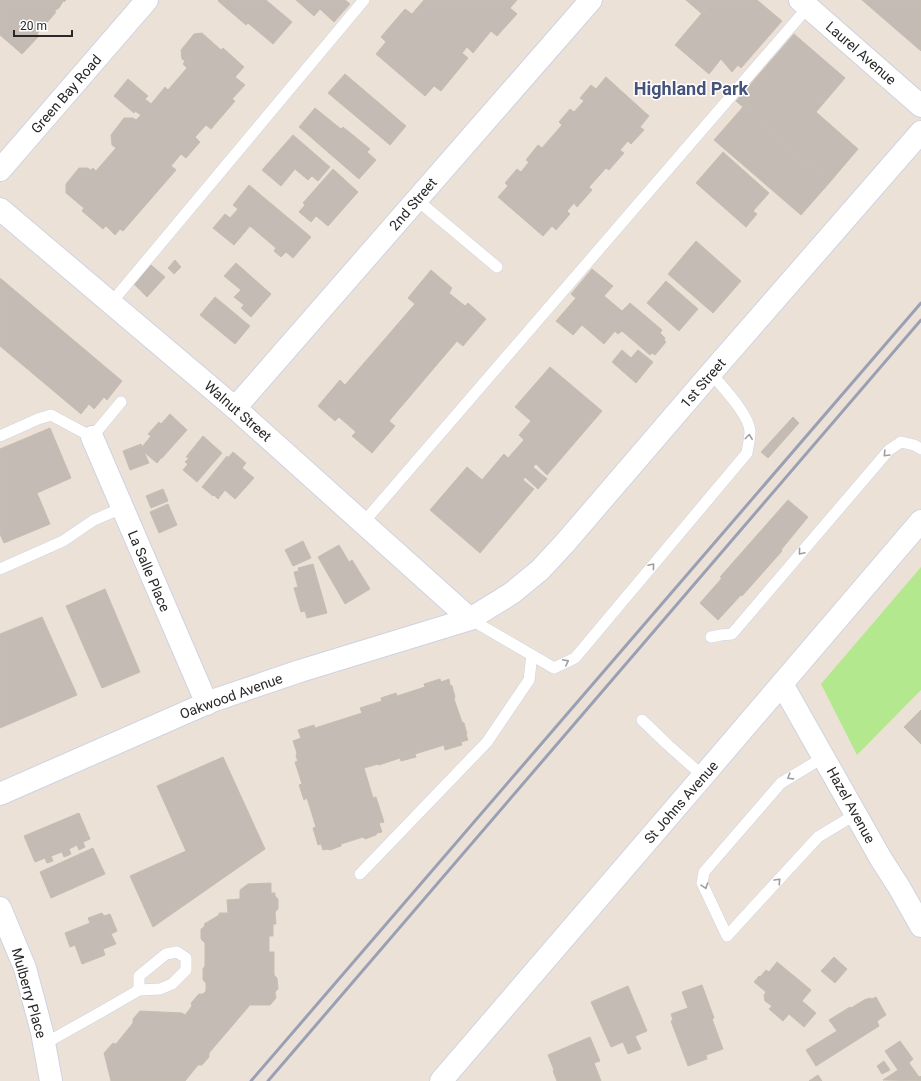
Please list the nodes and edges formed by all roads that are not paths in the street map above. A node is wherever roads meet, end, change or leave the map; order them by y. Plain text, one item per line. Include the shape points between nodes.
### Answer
1 (147, 0) edge
2 (364, 0) edge
3 (591, 0) edge
4 (804, 4) edge
5 (921, 106) edge
6 (921, 132) edge
7 (0, 170) edge
8 (417, 200) junction
9 (0, 209) edge
10 (497, 267) dead end
11 (111, 303) junction
12 (711, 373) junction
13 (121, 402) dead end
14 (235, 408) junction
15 (0, 436) edge
16 (92, 437) junction
17 (920, 449) edge
18 (122, 508) junction
19 (921, 521) edge
20 (363, 523) junction
21 (0, 569) edge
22 (470, 619) junction
23 (711, 637) dead end
24 (532, 655) junction
25 (782, 684) junction
26 (207, 704) junction
27 (642, 720) dead end
28 (824, 757) junction
29 (703, 776) junction
30 (0, 794) edge
31 (856, 814) junction
32 (360, 874) dead end
33 (0, 908) edge
34 (921, 926) edge
35 (139, 990) dead end
36 (44, 1044) junction
37 (51, 1081) edge
38 (441, 1081) edge

1 - 7 street, Green Bay Road
2 - 11 lane
3 - 8 street, 2nd Street
4 - 5 street, Laurel Avenue
4 - 20 lane
6 - 12 street, 1st Street
8 - 10 lane
8 - 14 street, 2nd Street
9 - 11 street, Walnut Street
11 - 14 street, Walnut Street
12 - 22 street, 1st Street via 540,570 512,593
24 -> 12 lane via 554,668 575,658 747,453 750,430 746,418
13 - 16 lane
14 - 20 street, Walnut Street
15 - 16 lane via 51,415
16 - 18 street, La Salle Place
17 -> 23 lane via 901,442 888,450 732,634
18 - 21 lane via 94,520 63,541
18 - 26 street, La Salle Place
19 - 25 street, St Johns Avenue
20 - 22 street, Walnut Street
22 - 24 lane
22 - 26 street, Oakwood Avenue
24 - 32 lane via 529,680 487,742
25 - 28 street, Hazel Avenue
25 - 29 street, St Johns Avenue
26 - 30 street, Oakwood Avenue
27 - 29 lane
28 - 31 street, Hazel Avenue
28 -> 31 lane via 781,783 704,872 702,883 727,936 818,837
29 - 38 street, St Johns Avenue
31 - 34 street, Hazel Avenue
33 - 36 street, Mulberry Place via 25,968
35 - 36 lane
36 - 37 street, Mulberry Place

